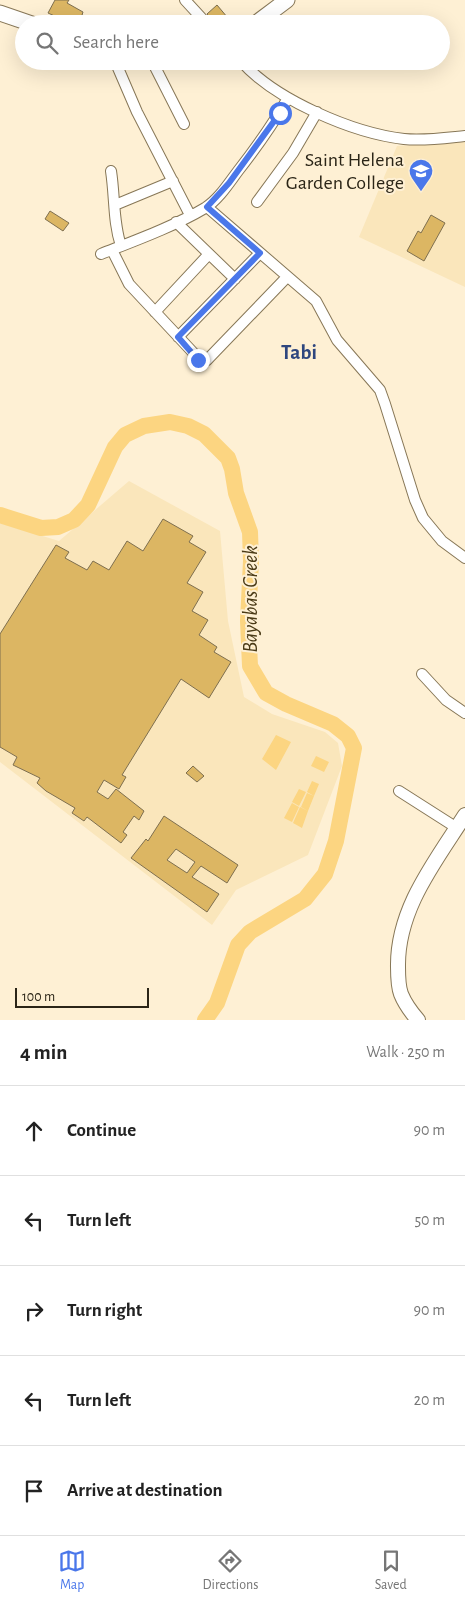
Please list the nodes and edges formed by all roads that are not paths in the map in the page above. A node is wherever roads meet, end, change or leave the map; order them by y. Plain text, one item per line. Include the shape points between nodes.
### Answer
1 (185, 0) edge
2 (287, 0) edge
3 (0, 13) edge
4 (199, 15) edge
5 (267, 15) edge
6 (15, 18) edge
7 (119, 70) edge
8 (157, 70) edge
9 (250, 70) edge
10 (288, 98) junction
11 (317, 112) junction
12 (184, 124) dead end
13 (465, 136) edge
14 (111, 171) dead end
15 (173, 181) junction
16 (257, 202) dead end
17 (115, 205) junction
18 (207, 207) junction
19 (190, 215) junction
20 (176, 222) junction
21 (116, 248) junction
22 (260, 253) junction
23 (101, 254) dead end
24 (208, 254) junction
25 (287, 277) junction
26 (235, 279) junction
27 (155, 312) junction
28 (178, 337) junction
29 (465, 558) edge
30 (422, 674) dead end
31 (465, 713) edge
32 (399, 791) dead end
33 (465, 814) edge
34 (456, 828) junction
35 (418, 1020) edge

1 - 4 street
2 - 5 main road
3 - 6 main road
7 - 15 street
8 - 12 street
9 - 10 street
10 - 11 street
10 - 18 street via 252,153
11 - 13 street via 370,132 398,138 426,140
11 - 16 street via 303,138
14 - 17 street
15 - 17 street
15 - 19 street
17 - 21 street
18 - 19 street
18 - 22 street
19 - 20 street
20 - 21 street
20 - 24 street
21 - 23 street
21 - 27 street via 129,284
22 - 25 street
22 - 26 street
24 - 26 street
24 - 27 street
25 - 28 street via 207,360 198,360
25 - 29 street via 316,301 337,340 380,390 423,518 442,541
26 - 28 street
27 - 28 street
30 - 31 street via 446,700
32 - 34 street
33 - 34 street
34 - 35 street via 412,902 399,940 401,993

